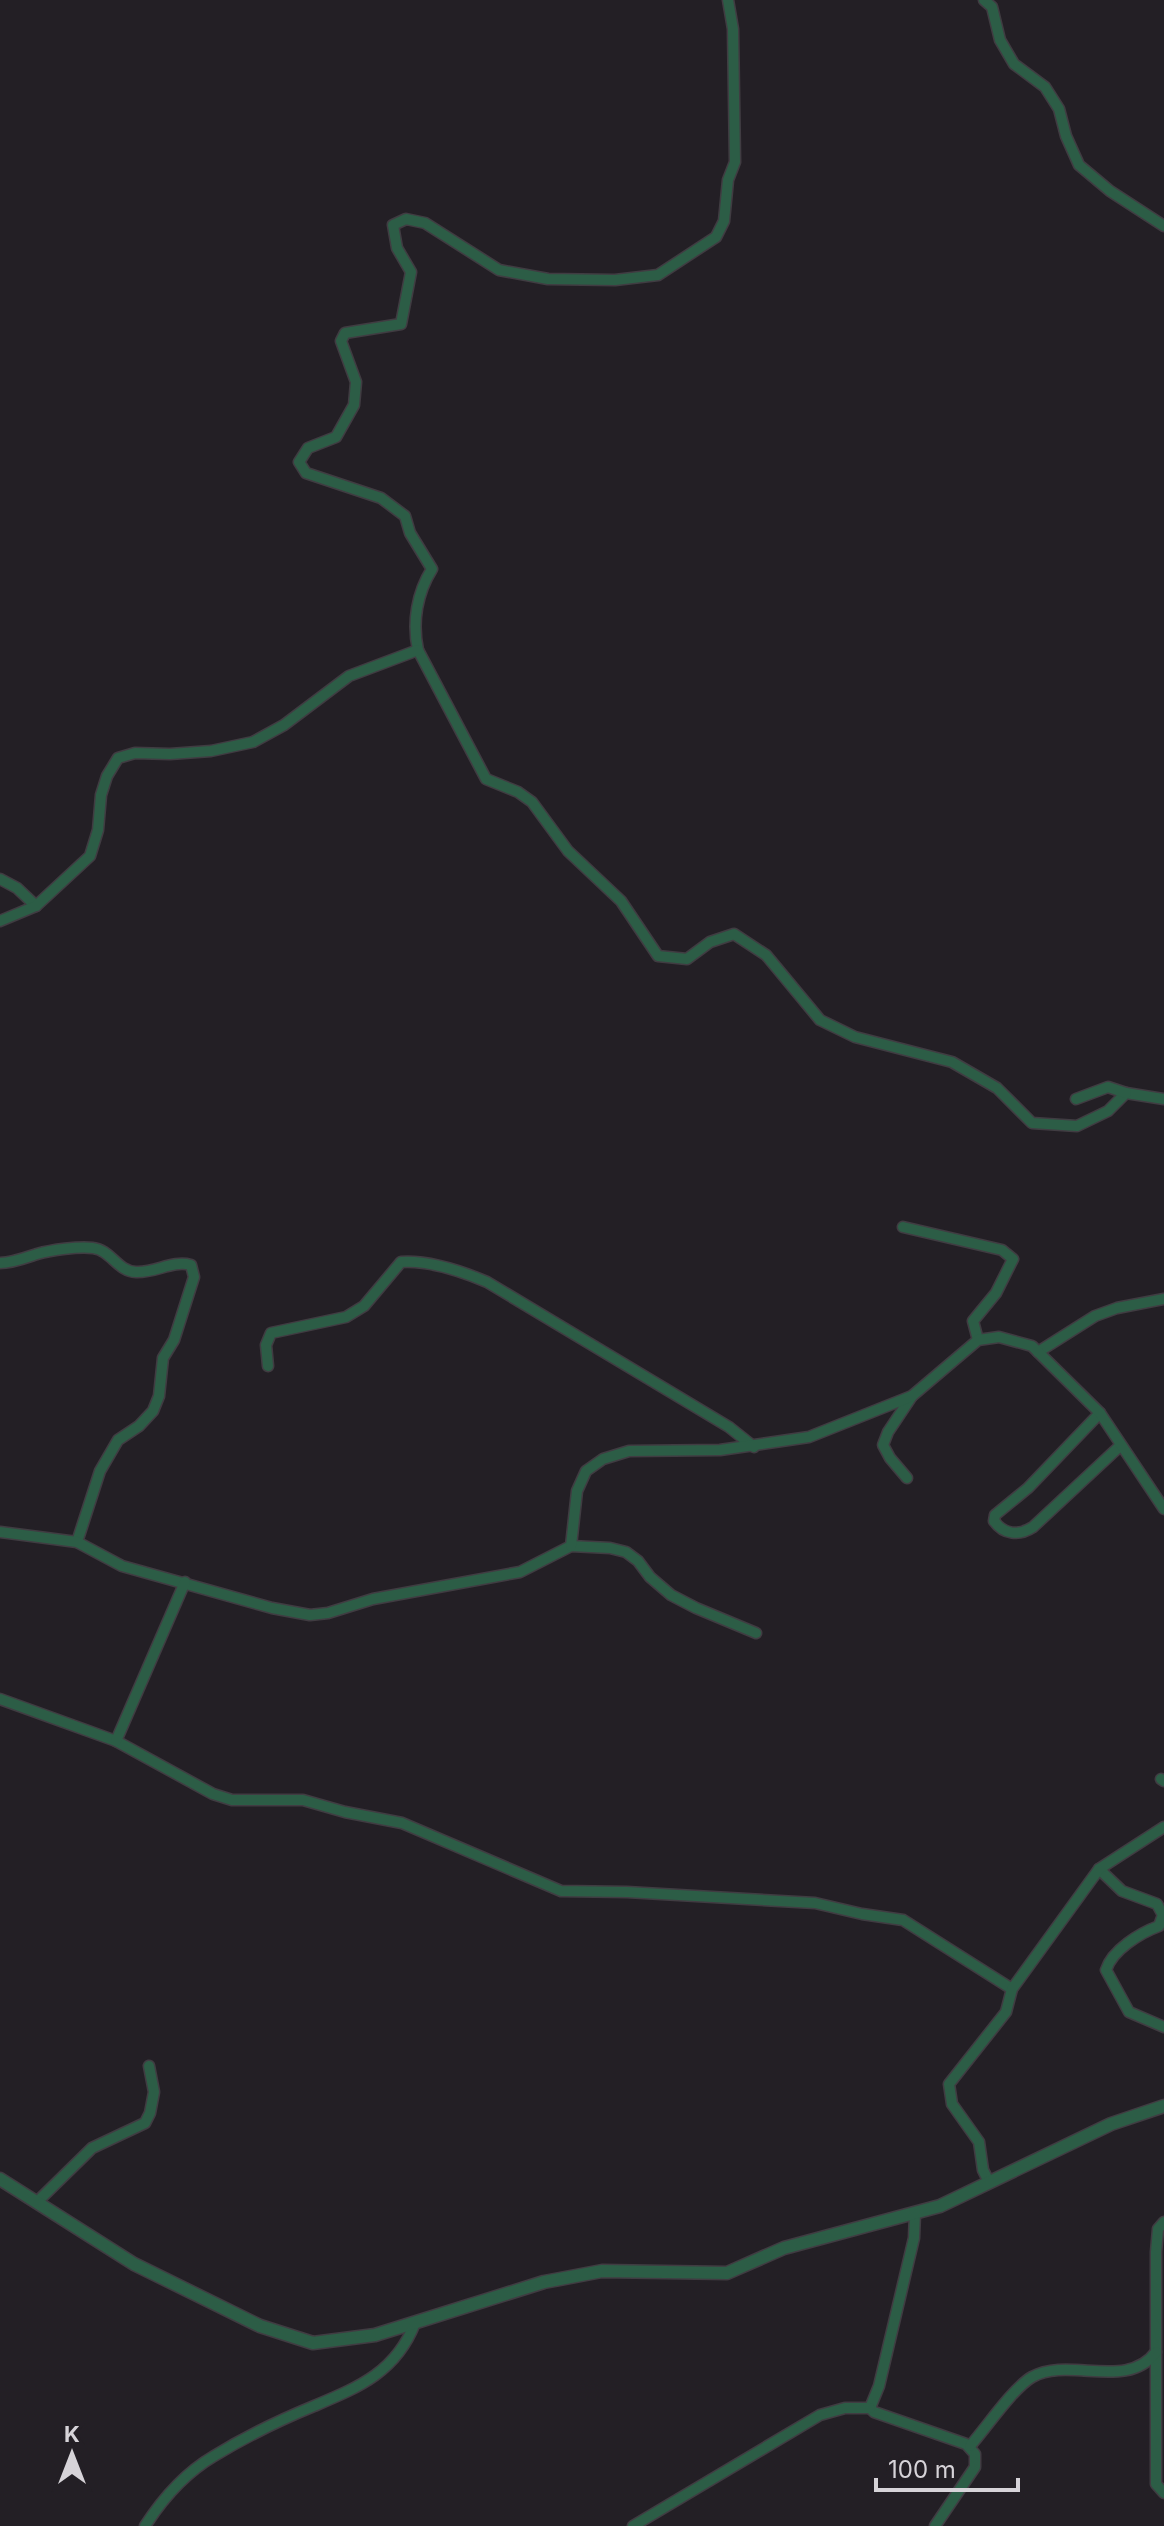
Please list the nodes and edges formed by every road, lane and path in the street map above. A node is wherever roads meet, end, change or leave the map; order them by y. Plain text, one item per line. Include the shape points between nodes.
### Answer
1 (728, 0) edge
2 (984, 0) edge
3 (1164, 226) edge
4 (418, 650) junction
5 (0, 879) edge
6 (36, 906) junction
7 (0, 921) edge
8 (1126, 1093) junction
9 (1076, 1099) dead end
10 (1164, 1099) edge
11 (903, 1227) dead end
12 (0, 1263) edge
13 (1164, 1299) edge
14 (978, 1340) junction
15 (1038, 1352) junction
16 (268, 1366) dead end
17 (912, 1396) junction
18 (1100, 1413) junction
19 (1120, 1446) junction
20 (754, 1447) junction
21 (907, 1478) dead end
22 (1164, 1509) edge
23 (0, 1532) edge
24 (77, 1542) junction
25 (571, 1546) junction
26 (185, 1582) junction
27 (756, 1633) dead end
28 (0, 1699) edge
29 (116, 1741) junction
30 (1164, 1827) edge
31 (1099, 1869) junction
32 (1012, 1989) junction
33 (1164, 2027) edge
34 (149, 2066) dead end
35 (1164, 2106) edge
36 (0, 2179) edge
37 (989, 2182) junction
38 (37, 2202) junction
39 (915, 2213) junction
40 (1164, 2222) edge
41 (415, 2323) junction
42 (1159, 2349) edge
43 (870, 2408) junction
44 (1160, 2429) edge
45 (970, 2446) junction
46 (1164, 2493) edge
47 (145, 2526) edge
48 (633, 2526) edge
49 (935, 2526) edge

1 - 4 street via 735,162 716,237 686,258 658,275 548,279 499,270 425,223 406,219 393,225 397,248 411,272 401,324 345,333 341,341 356,382 354,405 336,437 308,448 299,462 306,473 381,498 405,516 432,569 421,588 414,633
2 - 3 street via 992,7 1000,40 1014,64 1045,87 1059,109 1079,165
4 - 6 street via 349,676 253,742 118,758 101,795 90,856
4 - 8 street via 486,779 532,802 568,851 621,901 658,956 687,959 710,942 734,934 766,955 820,1020 855,1037 952,1062 997,1088 1032,1123 1077,1126 1108,1111
5 - 6 street
6 - 7 street
8 - 9 street via 1108,1087
8 - 10 street
11 - 14 street via 1002,1250 1013,1259 996,1293 973,1321
12 - 24 street via 48,1251 94,1248 131,1272 180,1262 191,1265 194,1277 163,1358 153,1411 118,1440 100,1471
13 - 15 street via 1095,1316
14 - 15 street via 999,1337
14 - 17 street
15 - 18 street
16 - 20 street via 271,1333 346,1317 364,1306 401,1262 412,1261 487,1282
17 - 20 street via 809,1437
17 - 21 street via 883,1445
18 - 19 street
18 - 19 street via 994,1521 1013,1534 1023,1533
19 - 22 street
20 - 25 street via 629,1451 603,1459 586,1471 577,1491
23 - 24 street
24 - 26 street via 122,1566
25 - 26 street via 520,1572 310,1615
25 - 27 street via 626,1552 671,1595
26 - 29 street
28 - 29 street
29 - 32 street via 213,1794 232,1800 303,1800 402,1823 561,1891 815,1903 903,1920
30 - 31 street
31 - 32 street
31 - 33 street via 1122,1891 1157,1904 1163,1915 1159,1926 1109,1960 1106,1970 1129,2012
32 - 37 street via 1006,2012 949,2084 952,2104 979,2142
34 - 38 street via 154,2092 145,2123 92,2148
35 - 37 street via 1111,2124
36 - 38 street
37 - 39 street
38 - 41 street via 134,2264 260,2326 313,2343 375,2335
39 - 41 street via 784,2248 727,2273 602,2271 544,2282
39 - 43 street via 914,2238
40 - 42 street via 1156,2252
41 - 47 street via 396,2358 370,2379 211,2457 171,2490
42 - 44 street
42 - 45 street via 1126,2370 1053,2371 1030,2378
43 - 45 street
43 - 48 street via 820,2415
44 - 46 street via 1156,2484
45 - 49 street via 975,2467

